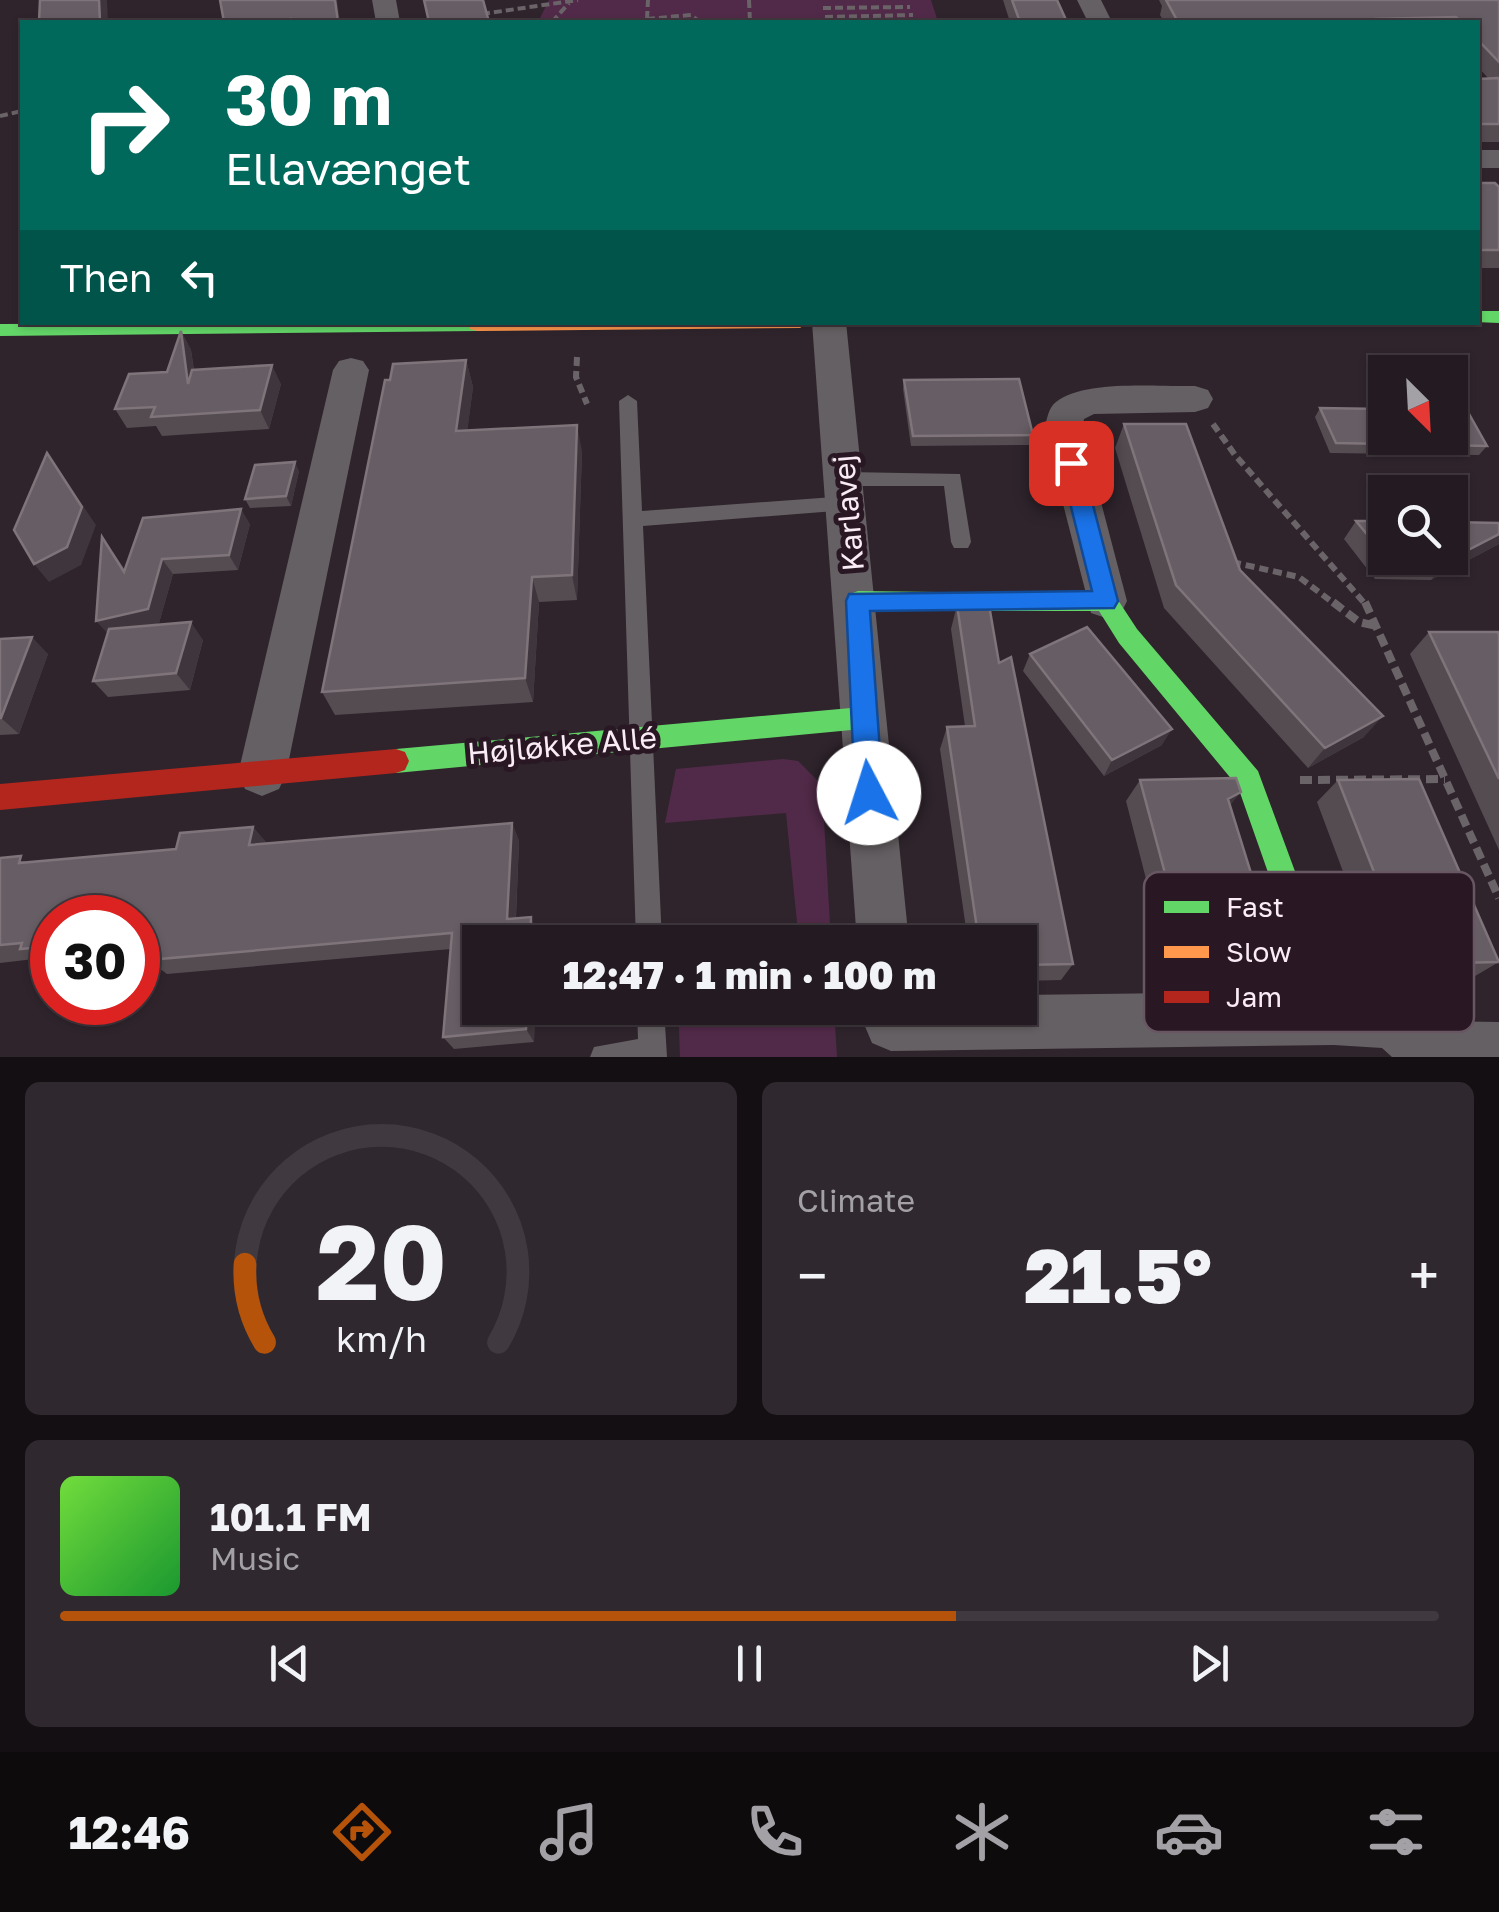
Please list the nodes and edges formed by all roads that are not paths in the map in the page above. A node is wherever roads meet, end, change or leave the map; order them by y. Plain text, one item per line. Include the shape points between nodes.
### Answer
1 (363, 325) edge
2 (630, 325) edge
3 (829, 325) edge
4 (0, 330) edge
5 (351, 370) dead end
6 (1196, 400) road end
7 (628, 401) dead end
8 (848, 491) junction
9 (633, 519) junction
10 (961, 542) dead end
11 (858, 601) junction
12 (1106, 601) junction
13 (862, 718) junction
14 (641, 738) junction
15 (262, 774) junction
16 (0, 797) edge
17 (1282, 872) edge
18 (648, 925) edge
19 (881, 925) edge
20 (1144, 1023) edge
21 (652, 1025) edge
22 (891, 1029) edge
23 (1406, 1032) edge
24 (1499, 1050) edge
25 (1426, 1053) edge
26 (653, 1054) edge
27 (604, 1057) edge

1 - 2 street
1 - 4 street
3 - 8 street, Karlavej
5 - 15 street
6 - 12 street via 1088,402 1067,412 1063,430
7 - 9 lane
8 - 9 lane
8 - 10 lane via 952,479
8 - 11 street, Karlavej
9 - 14 lane
11 - 12 street
11 - 13 street, Karlavej
12 - 17 street via 1249,780
13 - 14 street, Højløkke Allé
13 - 19 street, Karlavej
14 - 15 street, Højløkke Allé
14 - 18 lane
15 - 16 street, Højløkke Allé
20 - 22 street
21 - 26 lane
23 - 25 street
24 - 25 street
26 - 27 lane

